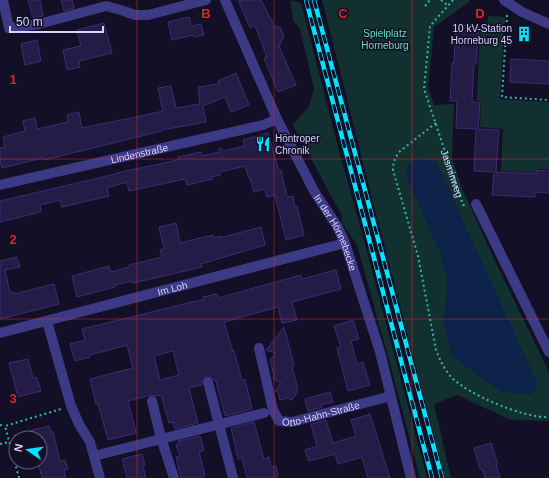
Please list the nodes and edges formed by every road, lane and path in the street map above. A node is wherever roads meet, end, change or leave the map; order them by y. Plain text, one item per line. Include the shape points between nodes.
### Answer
1 (4, 0) edge
2 (206, 0) edge
3 (225, 0) edge
4 (430, 0) edge
5 (441, 0) edge
6 (453, 0) edge
7 (506, 1) edge
8 (425, 6) dead end
9 (448, 6) junction
10 (549, 24) edge
11 (549, 100) edge
12 (277, 119) junction
13 (436, 123) junction
14 (0, 185) edge
15 (476, 204) joint
16 (345, 243) junction
17 (47, 321) junction
18 (0, 333) edge
19 (259, 348) dead end
20 (549, 352) edge
21 (208, 382) dead end
22 (391, 396) junction
23 (152, 401) dead end
24 (71, 406) junction
25 (264, 413) dead end
26 (549, 417) edge
27 (219, 424) junction
28 (0, 425) edge
29 (5, 426) junction
30 (8, 438) edge
31 (161, 438) junction
32 (94, 456) junction
33 (100, 478) edge
34 (174, 478) edge
35 (233, 478) edge
36 (411, 478) edge

1 - 2 street via 9,28 39,24 106,6 135,15 148,15
3 - 12 street, In der Hönnebecke
4 - 8 path
5 - 9 path
6 - 9 path, Jasminweg
7 - 10 street via 522,12
7 - 11 path via 502,98
9 - 13 path, Jasminweg via 430,26 426,58 424,89
12 - 14 street, Lindenstraße via 263,125
12 - 16 street, In der Hönnebecke via 314,191
13 - 15 path, Jasminweg via 463,205
13 - 26 path via 399,152 395,157 393,170 418,256 438,356 450,376 469,390 507,409
15 - 20 street, Jasminweg
16 - 17 street, Im Loh
16 - 22 street, In der Hönnebecke via 380,352
17 - 18 street, Im Loh
17 - 24 street
19 - 22 street, Otto-Hahn-Straße via 273,410 279,422 292,422
21 - 27 street
22 - 36 street, In der Hönnebecke
23 - 31 street
24 - 29 path
24 - 32 street via 90,442
25 - 27 street
27 - 31 street
27 - 35 street
28 - 29 path
29 - 30 path
31 - 32 street
31 - 34 street
32 - 33 street

